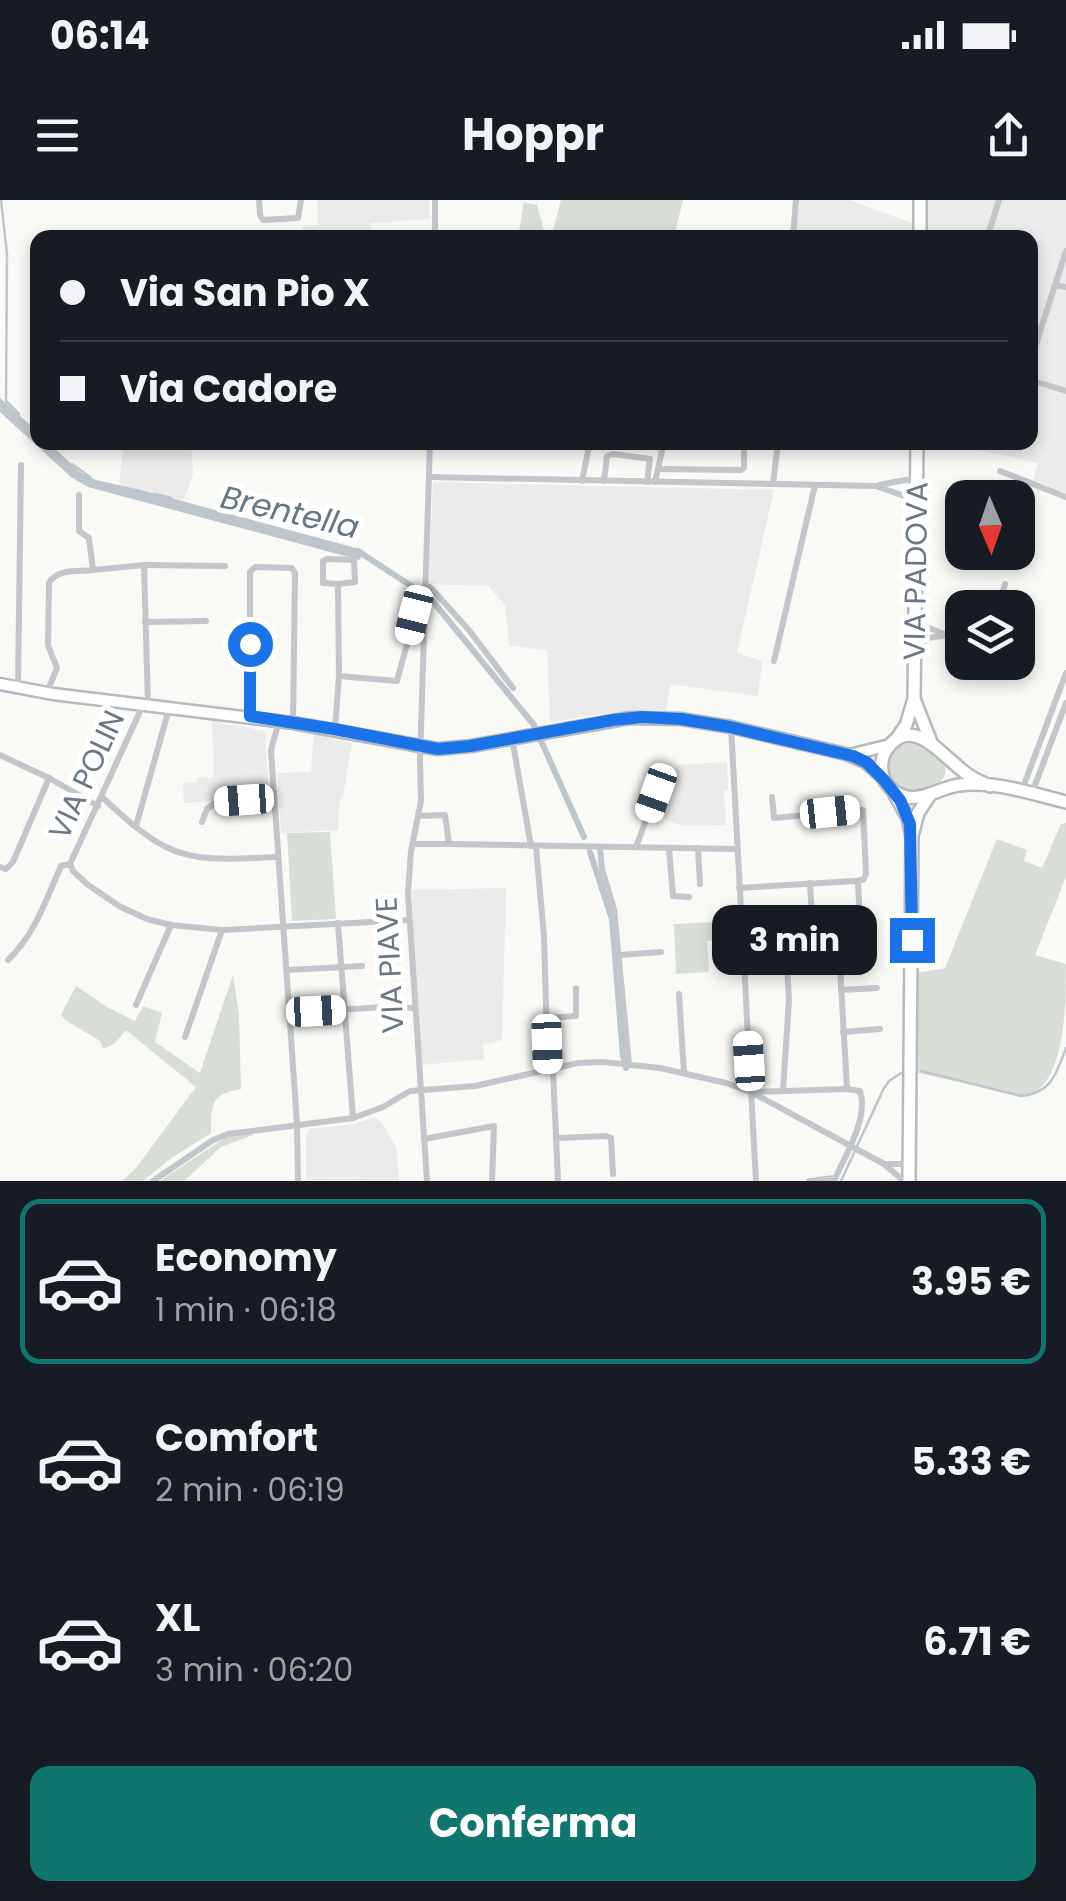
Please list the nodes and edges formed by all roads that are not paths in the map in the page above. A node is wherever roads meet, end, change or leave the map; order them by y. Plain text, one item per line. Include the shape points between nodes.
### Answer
1 (259, 200) edge
2 (301, 200) edge
3 (435, 200) edge
4 (796, 200) edge
5 (920, 200) edge
6 (999, 200) edge
7 (435, 230) edge
8 (794, 230) edge
9 (920, 230) edge
10 (990, 230) edge
11 (1066, 251) edge
12 (1056, 285) junction
13 (1066, 287) edge
14 (1038, 329) edge
15 (1038, 382) edge
16 (1066, 391) edge
17 (430, 450) edge
18 (588, 450) edge
19 (662, 450) edge
20 (744, 450) edge
21 (777, 450) edge
22 (917, 450) edge
23 (21, 465) dead end
24 (658, 469) junction
25 (1000, 470) dead end
26 (429, 476) junction
27 (582, 481) junction
28 (604, 481) junction
29 (651, 482) junction
30 (773, 484) junction
31 (917, 484) junction
32 (815, 485) junction
33 (876, 486) junction
34 (893, 491) junction
35 (79, 495) dead end
36 (1066, 497) edge
37 (917, 513) junction
38 (144, 566) junction
39 (225, 566) dead end
40 (92, 570) junction
41 (338, 584) junction
42 (1006, 584) dead end
43 (425, 590) junction
44 (1004, 590) edge
45 (425, 606) junction
46 (206, 620) dead end
47 (145, 622) junction
48 (916, 626) junction
49 (945, 635) edge
50 (945, 636) edge
51 (927, 638) junction
52 (915, 651) junction
53 (774, 661) dead end
54 (1066, 673) edge
55 (338, 676) junction
56 (0, 684) edge
57 (18, 688) junction
58 (514, 688) dead end
59 (52, 689) junction
60 (914, 699) junction
61 (146, 704) junction
62 (170, 708) junction
63 (1065, 708) edge
64 (250, 716) junction
65 (274, 720) junction
66 (293, 722) junction
67 (730, 727) junction
68 (334, 729) junction
69 (512, 738) junction
70 (931, 742) junction
71 (893, 743) junction
72 (421, 748) junction
73 (846, 754) junction
74 (0, 756) edge
75 (945, 756) junction
76 (50, 778) junction
77 (884, 780) junction
78 (990, 786) junction
79 (938, 790) junction
80 (893, 791) junction
81 (1027, 792) junction
82 (656, 793) dead end
83 (102, 798) junction
84 (274, 798) junction
85 (772, 798) dead end
86 (1066, 802) edge
87 (98, 806) junction
88 (418, 816) junction
89 (202, 822) dead end
90 (136, 827) junction
91 (912, 837) junction
92 (413, 844) junction
93 (449, 844) junction
94 (534, 846) junction
95 (600, 846) junction
96 (636, 848) junction
97 (670, 848) junction
98 (698, 848) junction
99 (736, 849) junction
100 (278, 857) junction
101 (0, 867) edge
102 (71, 867) junction
103 (856, 881) junction
104 (810, 883) junction
105 (700, 884) dead end
106 (739, 888) junction
107 (689, 897) dead end
108 (409, 920) junction
109 (338, 923) junction
110 (171, 925) junction
111 (283, 926) junction
112 (222, 930) junction
113 (756, 932) dead end
114 (814, 936) dead end
115 (660, 952) dead end
116 (620, 955) junction
117 (8, 960) dead end
118 (815, 964) dead end
119 (362, 966) dead end
120 (788, 966) junction
121 (341, 967) junction
122 (758, 967) junction
123 (743, 968) junction
124 (286, 970) junction
125 (576, 988) dead end
126 (877, 988) dead end
127 (841, 990) junction
128 (679, 994) dead end
129 (136, 1006) dead end
130 (414, 1008) junction
131 (344, 1010) junction
132 (289, 1013) junction
133 (546, 1018) junction
134 (880, 1029) dead end
135 (843, 1032) junction
136 (185, 1037) dead end
137 (629, 1064) junction
138 (551, 1070) junction
139 (684, 1073) junction
140 (847, 1089) junction
141 (420, 1090) junction
142 (784, 1091) junction
143 (751, 1092) junction
144 (353, 1118) junction
145 (297, 1124) junction
146 (557, 1138) junction
147 (424, 1139) junction
148 (854, 1147) junction
149 (884, 1164) junction
150 (613, 1174) dead end
151 (906, 1174) edge
152 (835, 1179) edge
153 (153, 1181) edge
154 (298, 1181) edge
155 (426, 1181) edge
156 (492, 1181) edge
157 (558, 1181) edge
158 (756, 1181) edge
159 (809, 1181) edge

1 - 2 street via 263,220 298,218
3 - 7 street
4 - 8 street
5 - 9 main road
6 - 10 street
11 - 12 street
12 - 13 street
12 - 14 street
15 - 16 street
17 - 26 street, VIA PIAVE
18 - 27 street
19 - 24 street
20 - 24 street via 741,470
21 - 30 street
22 - 31 main road, VIA PADOVA
23 - 57 street
24 - 29 street
25 - 36 street
26 - 27 street
26 - 43 street, VIA PIAVE
27 - 28 street
28 - 29 street
28 - 29 street via 614,454 650,459
29 - 30 street
30 - 32 street
31 - 33 street
31 - 34 street
31 - 37 main road, VIA PADOVA
32 - 33 street
32 - 53 street
33 - 34 street
34 - 37 street
35 - 40 street via 78,532 89,538
37 - 48 main road, VIA PADOVA
38 - 39 street
38 - 40 street
38 - 47 street
40 - 59 street via 59,574 49,583 48,645 57,668
41 - 41 street via 355,582 354,560 324,562 323,583
41 - 55 street
42 - 44 street
43 - 45 street, VIA PIAVE
43 - 58 street via 430,587
45 - 55 street via 414,615 397,681
45 - 72 street, VIA PIAVE
46 - 47 street
47 - 61 street
48 - 49 street
48 - 51 street
48 - 52 main road, VIA PADOVA
50 - 51 street
51 - 52 street
52 - 60 main road, VIA PADOVA
54 - 81 street
55 - 68 street
56 - 57 main road
57 - 59 main road
59 - 61 main road
60 - 70 main road, VIA PADOVA
60 - 71 main road, VIA PADOVA
61 - 62 main road
61 - 83 street, VIA POLIN
62 - 64 main road
62 - 90 street
63 - 81 street
64 - 65 main road
64 - 66 street via 250,572 292,568
65 - 66 main road
65 - 84 street
66 - 68 main road
67 - 69 main road via 642,717
67 - 73 main road
67 - 99 street
68 - 72 main road
69 - 72 main road
69 - 94 street
70 - 71 main road via 914,736
70 - 75 main road
71 - 73 main road
71 - 77 main road via 882,762
72 - 88 street, VIA PIAVE
73 - 77 main road
74 - 76 street
75 - 78 main road
75 - 79 main road via 950,773
76 - 87 street
76 - 101 street via 13,862
77 - 80 main road
78 - 79 main road
78 - 81 main road
79 - 80 main road via 911,798
79 - 91 main road via 920,808
80 - 91 main road
81 - 86 main road
82 - 96 street
83 - 87 street, VIA POLIN
83 - 90 street
84 - 89 street via 215,802
84 - 100 street
85 - 103 street via 774,818 863,810 866,874
87 - 102 street, VIA POLIN
88 - 92 street, VIA PIAVE
88 - 93 street via 445,815
90 - 100 street via 191,855
91 - 151 main road
92 - 93 street
92 - 108 street, VIA PIAVE
93 - 94 street
94 - 95 street
94 - 133 street
95 - 96 street
95 - 116 street
96 - 97 street
97 - 98 street
97 - 107 street via 673,896
98 - 99 street
98 - 105 street
99 - 106 street
100 - 111 street
102 - 110 street via 119,906
102 - 117 street, VIA POLIN via 61,866 40,915
103 - 104 street
103 - 127 street via 862,956 841,963
104 - 106 street
104 - 114 street
106 - 123 street
108 - 109 street
108 - 130 street, VIA PIAVE
109 - 111 street
109 - 121 street
110 - 112 street
110 - 129 street
111 - 112 street
111 - 124 street
112 - 136 street
113 - 122 street
115 - 116 street
116 - 137 street
118 - 120 street
119 - 121 street
120 - 122 street
120 - 142 street
121 - 124 street
121 - 131 street
122 - 123 street
123 - 143 street
124 - 132 street
125 - 133 street via 576,1016
126 - 127 street
127 - 135 street
128 - 139 street
130 - 131 street
130 - 141 street, VIA PIAVE
131 - 132 street
131 - 144 street
132 - 145 street
133 - 138 street
134 - 135 street
135 - 140 street
137 - 138 street
137 - 139 street
138 - 141 street
138 - 146 street
139 - 143 street
140 - 142 street
140 - 148 street via 862,1097
141 - 144 street
141 - 147 street, VIA PIAVE
142 - 143 street
143 - 148 street
143 - 158 street
144 - 145 street
145 - 153 street via 228,1134
145 - 154 street
146 - 150 street via 610,1138
146 - 157 street
147 - 155 street, VIA PIAVE
147 - 156 street via 493,1126
148 - 149 street
148 - 152 street
149 - 151 street
149 - 151 street
152 - 159 street

